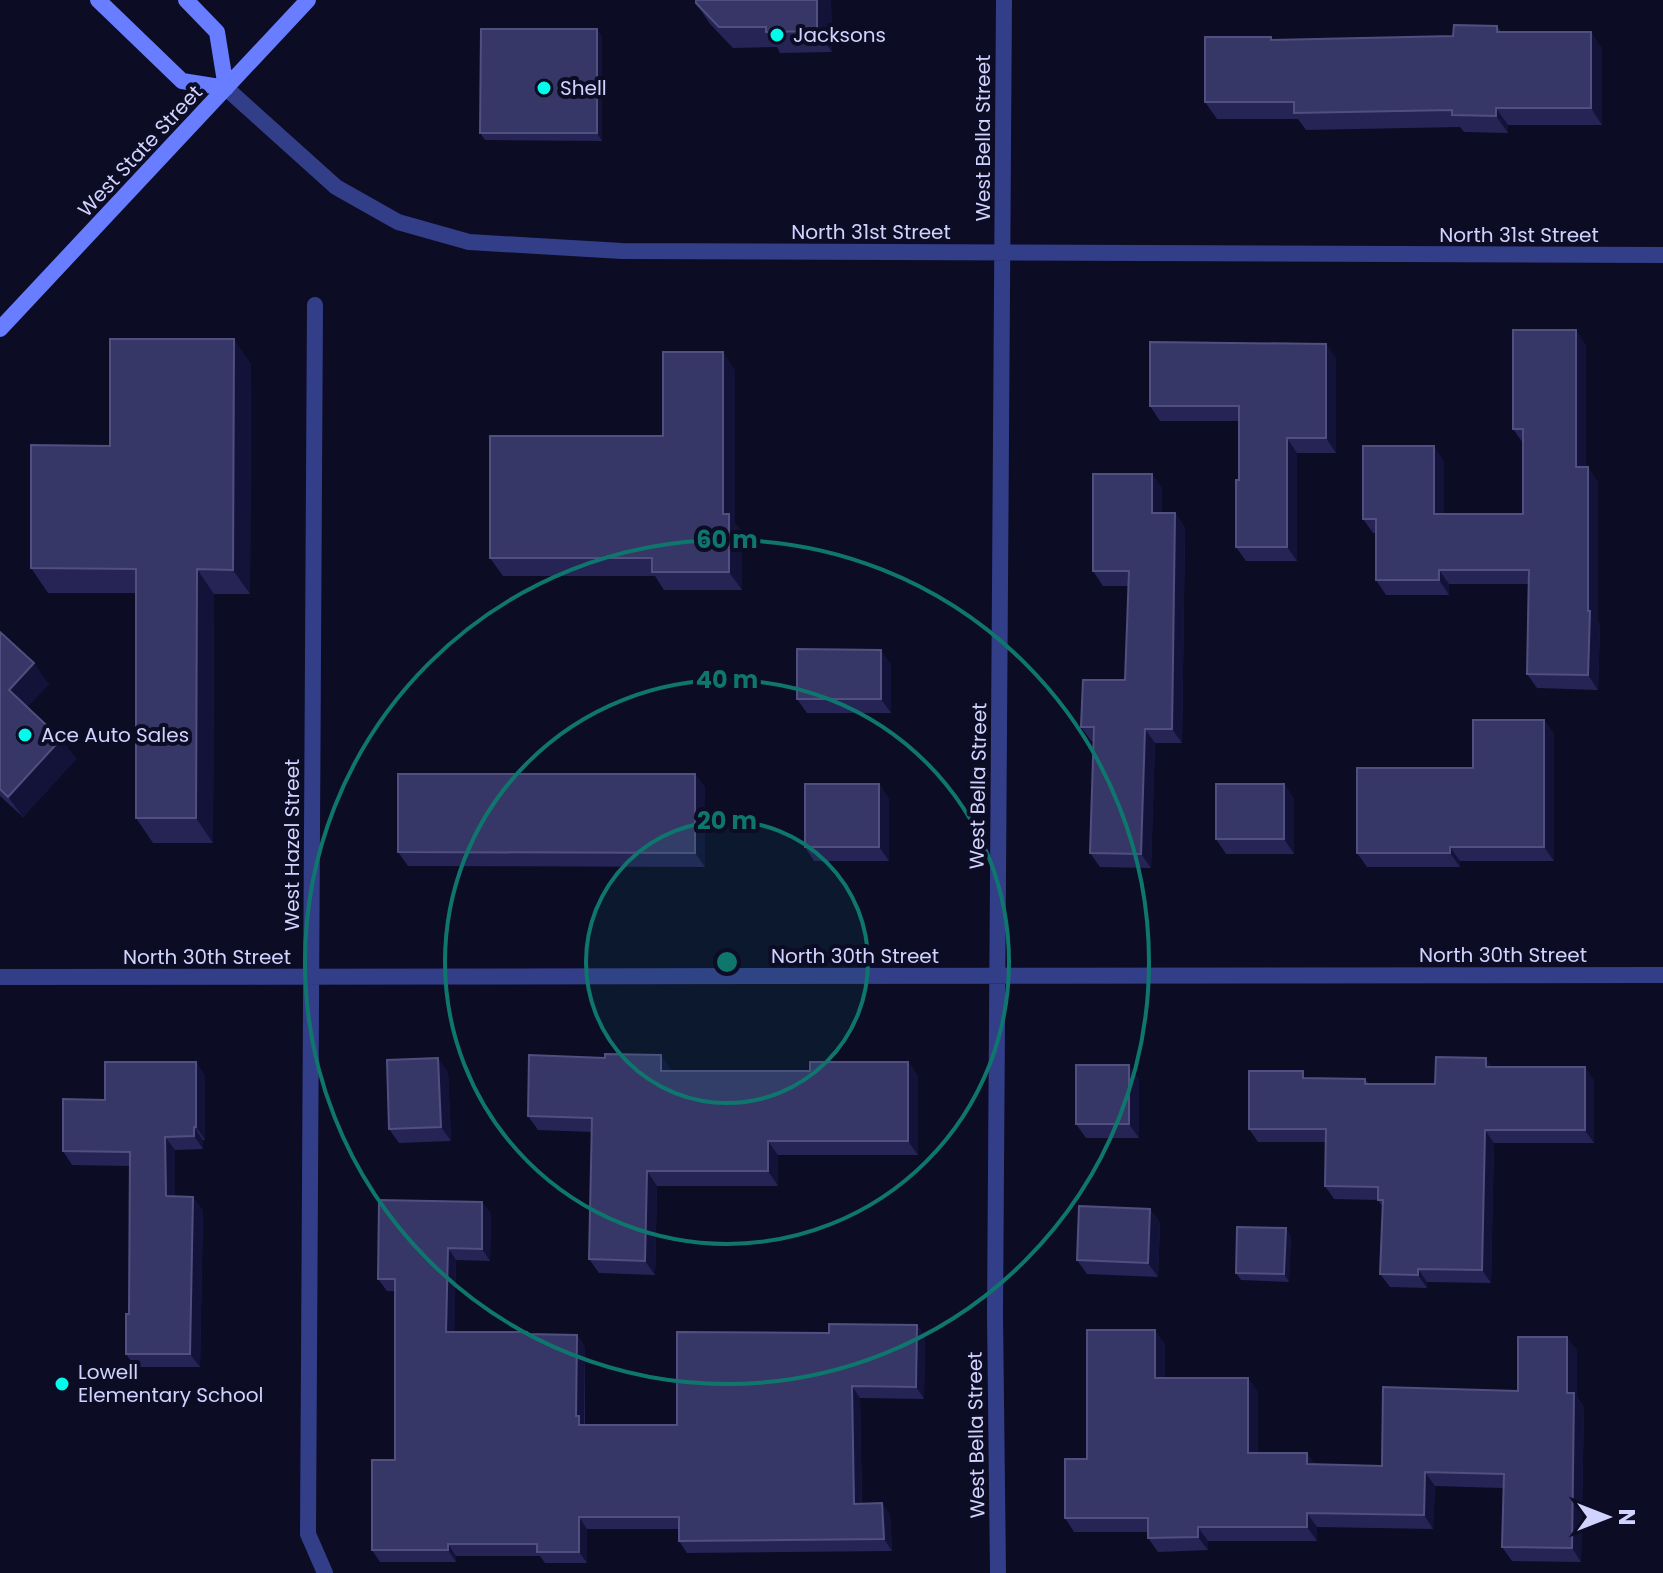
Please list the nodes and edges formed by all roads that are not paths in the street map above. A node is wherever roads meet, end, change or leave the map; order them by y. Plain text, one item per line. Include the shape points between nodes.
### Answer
1 (98, 0) edge
2 (186, 0) edge
3 (308, 0) edge
4 (1004, 0) edge
5 (226, 88) junction
6 (1002, 253) junction
7 (1663, 255) edge
8 (315, 305) dead end
9 (0, 329) edge
10 (1663, 975) edge
11 (997, 976) junction
12 (0, 977) edge
13 (311, 977) junction
14 (325, 1573) edge
15 (998, 1573) edge

1 - 5 main road via 182,81
2 - 5 main road via 217,32
3 - 5 main road, West State Street
4 - 6 street, West Bella Street
5 - 6 street, North 31st Street via 336,187 398,222 469,242 622,251
5 - 9 main road, West State Street
6 - 7 street, North 31st Street
6 - 11 street, West Bella Street
8 - 13 street, West Hazel Street
10 - 11 street, North 30th Street
11 - 13 street, North 30th Street
11 - 15 street, West Bella Street
12 - 13 street, North 30th Street
13 - 14 street, West Hazel Street via 308,1534

